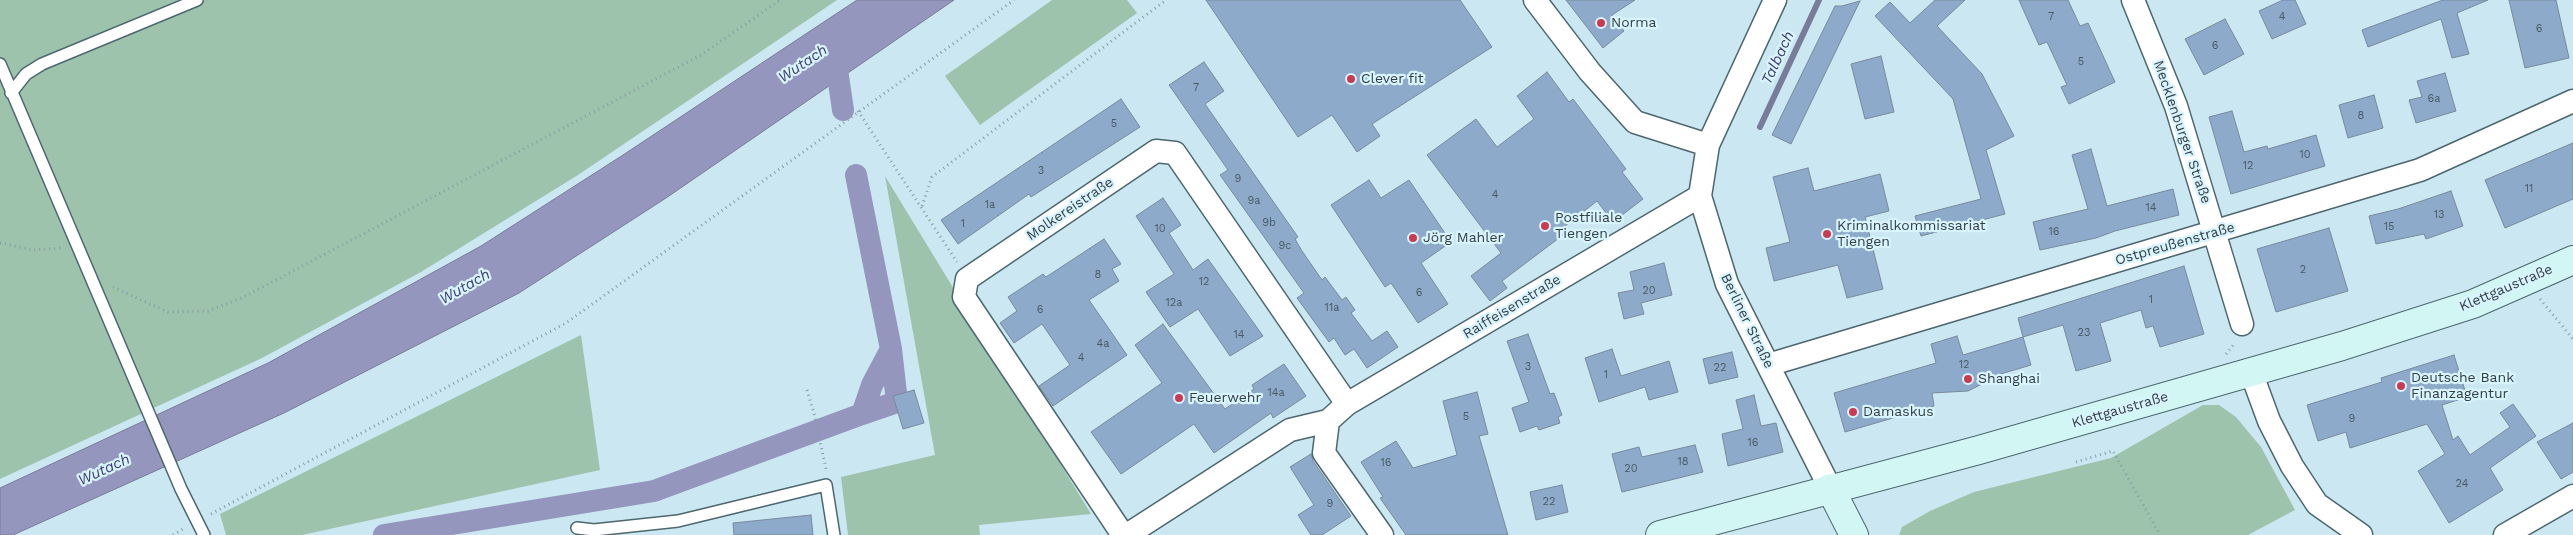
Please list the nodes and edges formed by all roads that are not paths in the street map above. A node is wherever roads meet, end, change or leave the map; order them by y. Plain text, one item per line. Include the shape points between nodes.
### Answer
1 (196, 0) edge
2 (1535, 0) edge
3 (1775, 0) edge
4 (2137, 1) edge
5 (0, 64) edge
6 (11, 93) junction
7 (2573, 101) edge
8 (1708, 145) junction
9 (1700, 196) junction
10 (2215, 232) junction
11 (2573, 260) edge
12 (2242, 324) dead end
13 (1768, 365) junction
14 (2251, 372) junction
15 (1347, 404) junction
16 (1328, 421) junction
17 (1830, 488) junction
18 (2573, 496) edge
19 (577, 528) dead end
20 (204, 535) edge
21 (834, 535) edge
22 (1123, 535) edge
23 (1127, 535) edge
24 (1382, 535) edge
25 (1660, 535) edge
26 (1854, 535) edge
27 (2361, 535) edge
28 (2505, 535) edge

1 - 6 lane via 42,64 26,74
2 - 8 street via 1590,72 1635,122
3 - 8 street, Berliner Straße
4 - 10 street, Mecklenburger Straße via 2176,106
5 - 6 lane
6 - 20 lane via 181,489
7 - 10 street, Ostpreußenstraße via 2420,170
8 - 9 street, Berliner Straße
9 - 13 street, Berliner Straße via 1727,284
9 - 15 street, Raiffeisenstraße
10 - 12 street, Mecklenburger Straße
10 - 13 street, Ostpreußenstraße
11 - 14 main road, Klettgaustraße via 2473,304
13 - 17 street, Berliner Straße
14 - 17 main road, Klettgaustraße via 1979,450
14 - 27 street via 2269,422 2292,466 2318,504
15 - 16 street, Raiffeisenstraße
15 - 22 street, Molkereistraße via 1175,153 1156,151 968,279 964,297
16 - 23 street via 1290,430
16 - 24 street via 1324,453
17 - 25 main road, Klettgaustraße
17 - 26 main road
18 - 28 street
19 - 21 lane via 594,530 678,521 826,485

